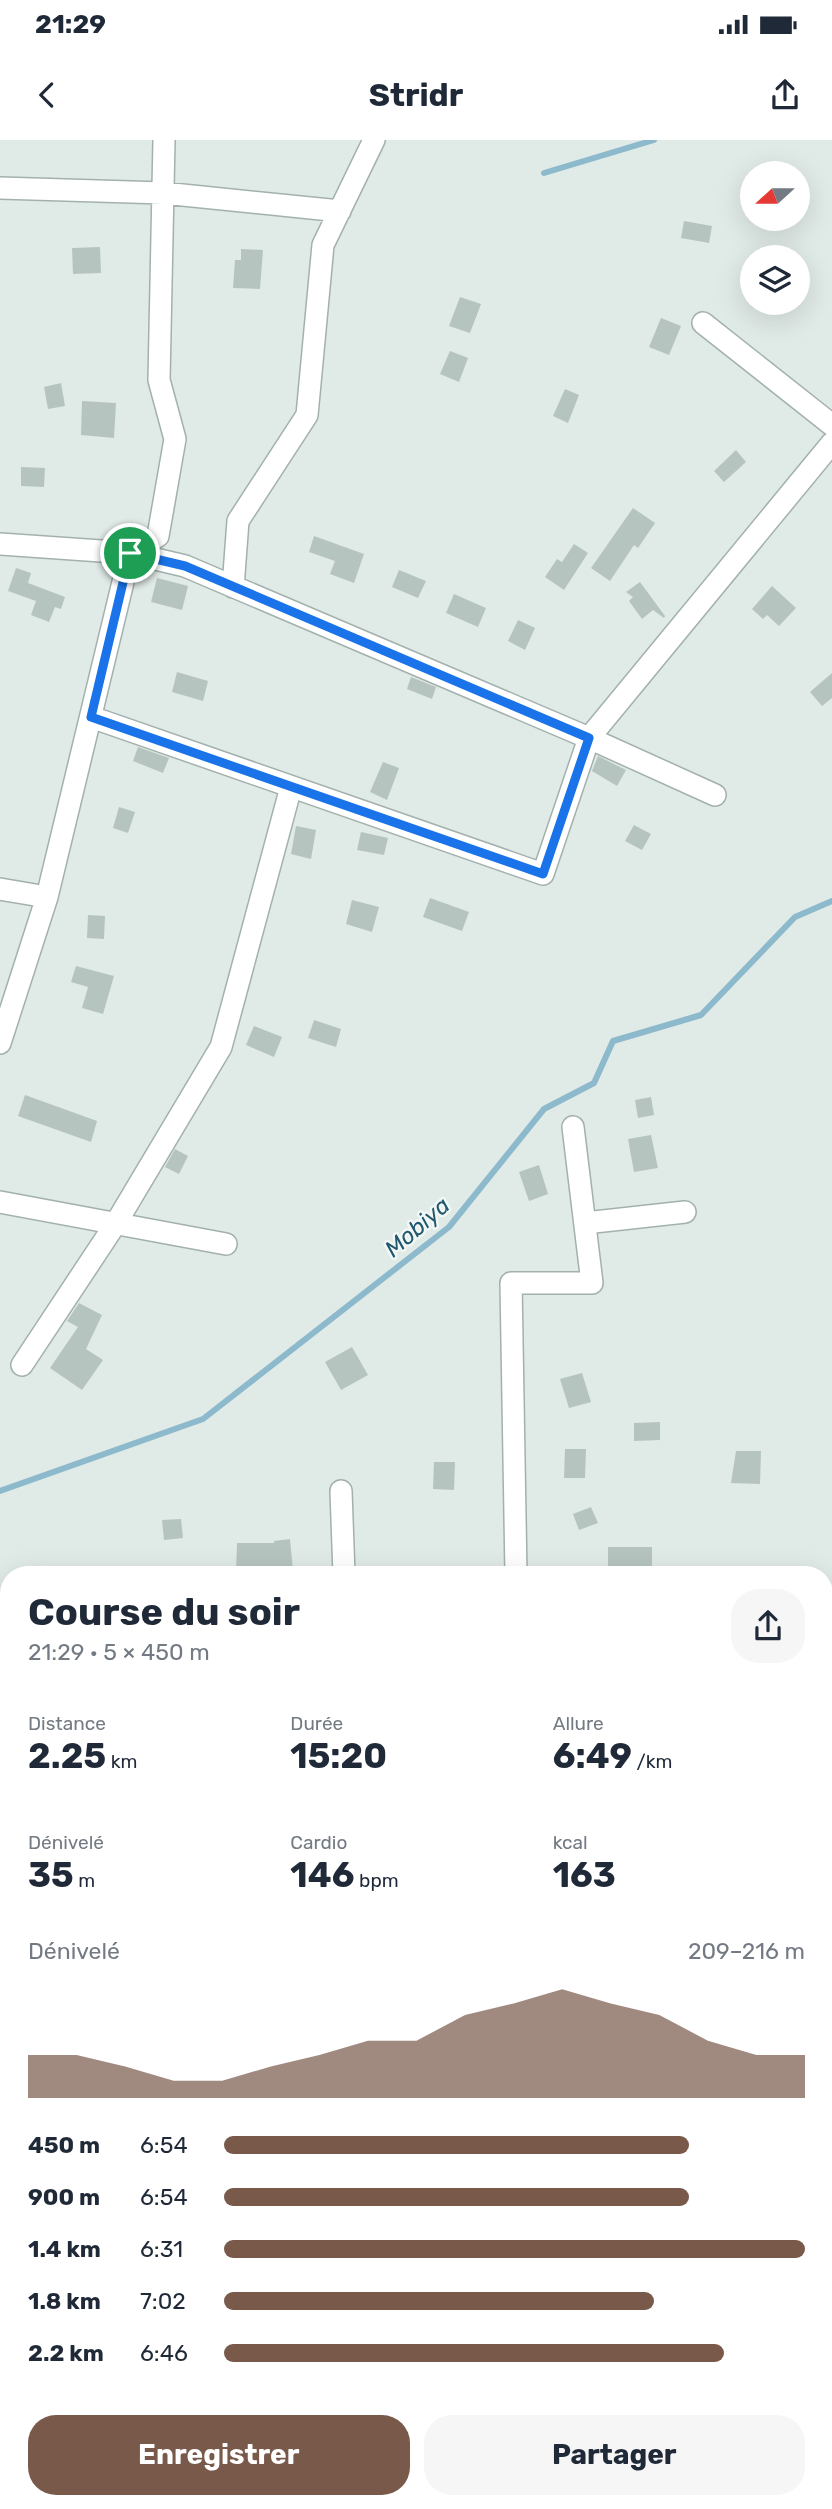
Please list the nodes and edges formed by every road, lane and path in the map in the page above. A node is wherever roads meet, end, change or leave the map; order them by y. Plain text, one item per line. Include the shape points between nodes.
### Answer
1 (164, 140) edge
2 (374, 140) edge
3 (0, 188) edge
4 (163, 193) junction
5 (340, 211) junction
6 (703, 323) dead end
7 (832, 425) edge
8 (832, 443) edge
9 (0, 544) edge
10 (130, 553) junction
11 (233, 587) junction
12 (91, 717) junction
13 (589, 738) junction
14 (291, 787) junction
15 (715, 795) dead end
16 (0, 889) edge
17 (47, 897) junction
18 (0, 1043) edge
19 (573, 1126) dead end
20 (0, 1202) edge
21 (685, 1212) dead end
22 (116, 1223) junction
23 (585, 1223) junction
24 (226, 1244) dead end
25 (22, 1365) dead end
26 (341, 1491) dead end
27 (344, 1566) edge
28 (516, 1566) edge

1 - 4 street
2 - 5 street
3 - 4 street
4 - 5 street
4 - 10 street via 159,380 176,439 158,536
5 - 11 street via 323,245 307,415 238,520
6 - 7 street
8 - 13 street
9 - 10 street
10 - 11 street via 185,566
10 - 12 street
11 - 13 street
12 - 14 street
12 - 17 street
13 - 14 street via 543,874
13 - 15 street
14 - 22 street via 221,1047
16 - 17 street
17 - 18 street
19 - 23 street
20 - 22 street
21 - 23 street
22 - 24 street
22 - 25 street
23 - 28 street via 592,1283 511,1283
26 - 27 street

